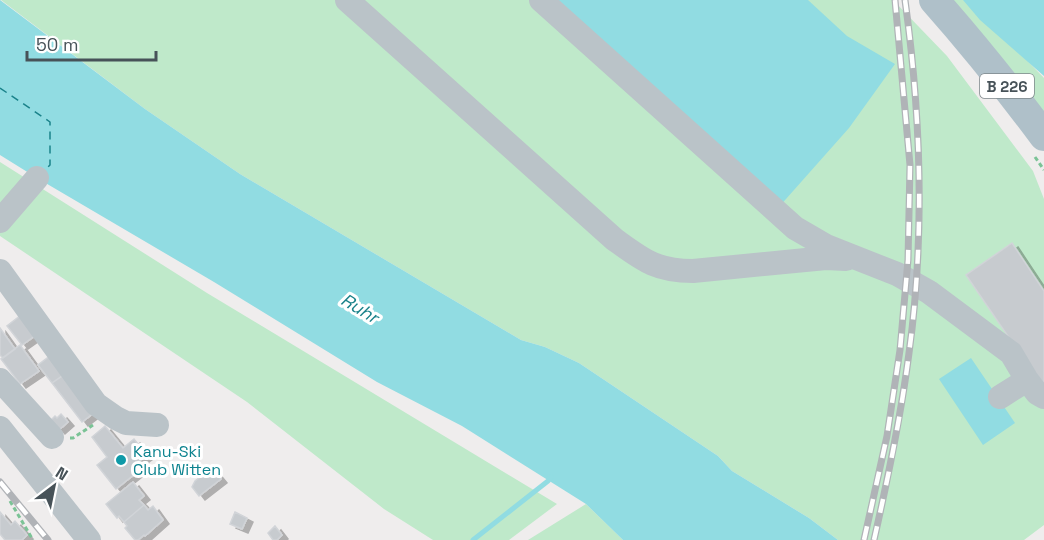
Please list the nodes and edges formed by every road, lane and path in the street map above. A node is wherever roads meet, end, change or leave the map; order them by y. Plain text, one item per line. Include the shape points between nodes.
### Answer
1 (347, 0) edge
2 (541, 0) edge
3 (934, 0) edge
4 (1044, 136) edge
5 (36, 178) dead end
6 (0, 221) edge
7 (863, 261) junction
8 (0, 271) edge
9 (0, 380) edge
10 (1027, 380) junction
11 (1000, 397) dead end
12 (1044, 397) edge
13 (96, 423) dead end
14 (157, 425) dead end
15 (0, 428) edge
16 (52, 437) joint
17 (10, 501) dead end
18 (33, 540) edge
19 (89, 540) edge

1 - 7 street via 614,239 655,266 693,271 826,258
2 - 7 street via 795,228
3 - 4 main road, B 226 via 968,37
5 - 6 street
7 - 10 street via 928,292 1011,353
8 - 14 street via 96,404 126,423
9 - 16 street
10 - 11 street
10 - 12 street
13 - 16 path via 73,438
15 - 19 street
17 - 18 path

